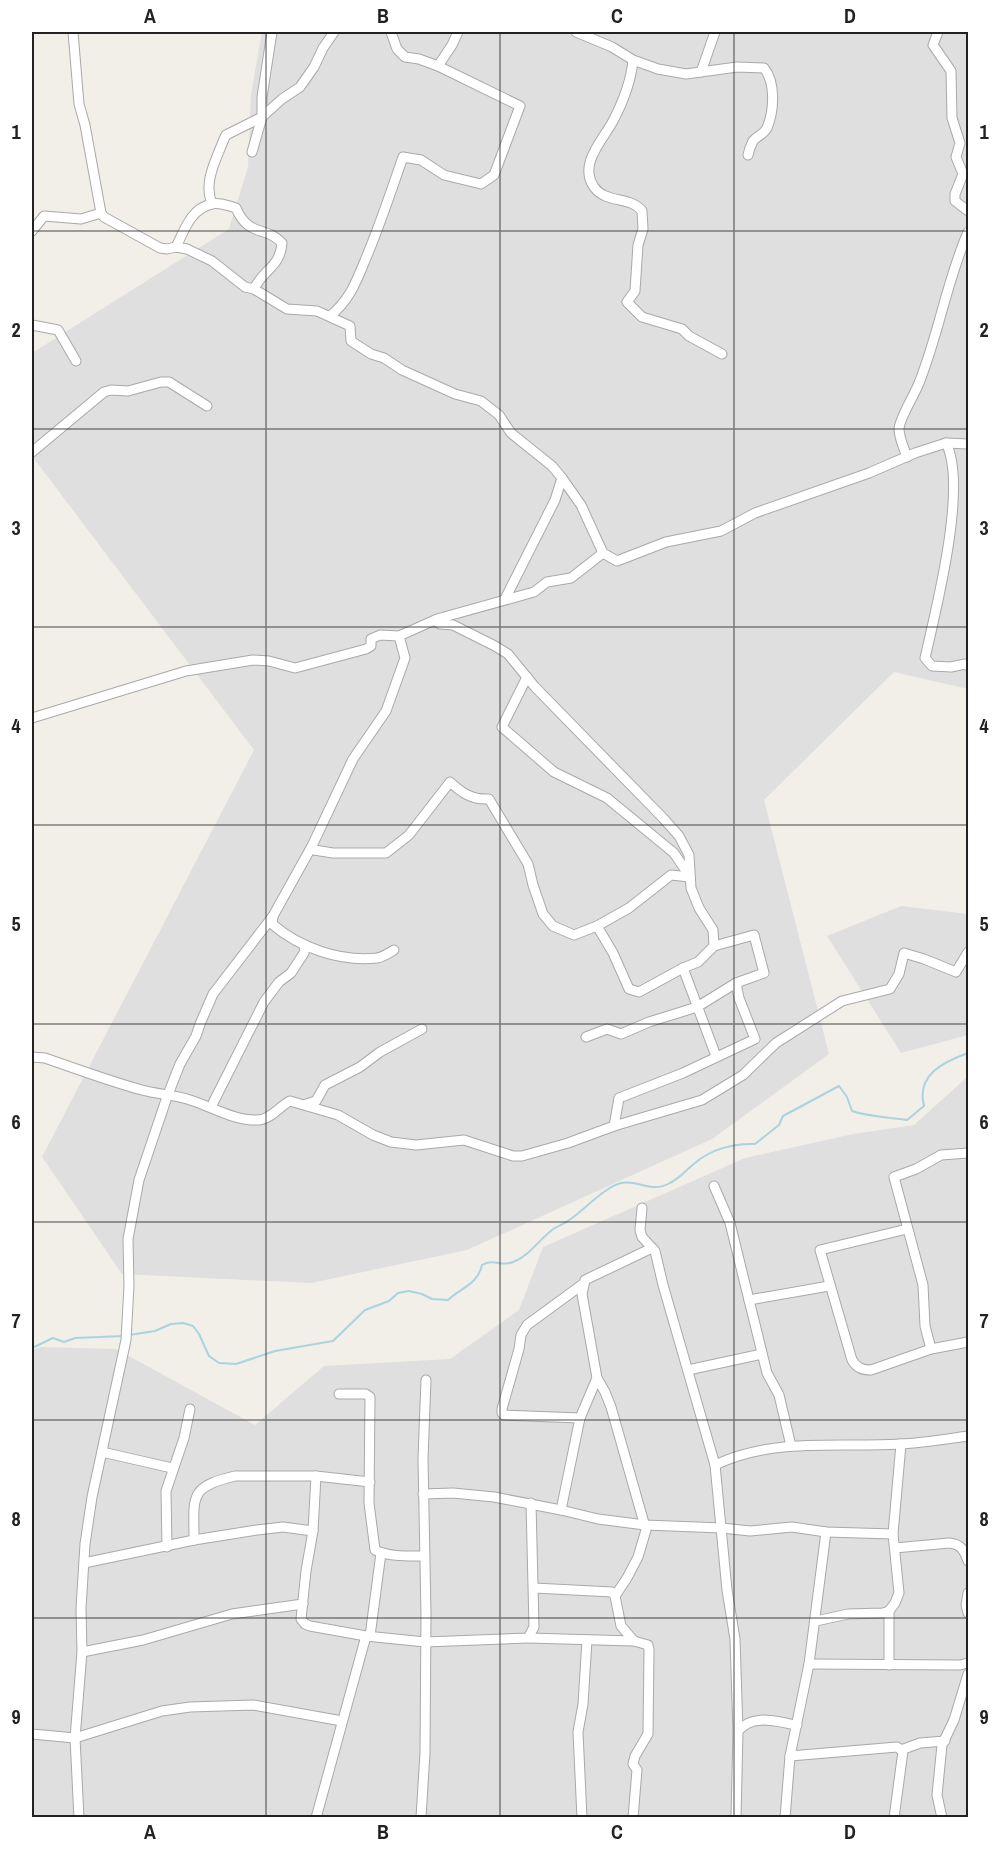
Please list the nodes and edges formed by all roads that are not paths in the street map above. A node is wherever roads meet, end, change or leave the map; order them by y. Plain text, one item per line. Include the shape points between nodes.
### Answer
1 (73, 32) edge
2 (272, 32) edge
3 (334, 32) edge
4 (391, 32) edge
5 (458, 32) edge
6 (576, 32) edge
7 (715, 32) edge
8 (938, 32) edge
9 (633, 60) junction
10 (438, 66) junction
11 (701, 72) junction
12 (262, 98) junction
13 (282, 99) junction
14 (262, 117) junction
15 (252, 153) dead end
16 (748, 154) dead end
17 (957, 158) junction
18 (969, 163) edge
19 (212, 204) junction
20 (969, 211) edge
21 (101, 213) junction
22 (32, 231) edge
23 (969, 232) edge
24 (176, 247) junction
25 (254, 289) junction
26 (330, 316) junction
27 (32, 325) edge
28 (722, 354) dead end
29 (76, 361) dead end
30 (207, 406) dead end
31 (946, 443) junction
32 (969, 444) edge
33 (32, 452) edge
34 (907, 456) junction
35 (562, 478) junction
36 (603, 553) junction
37 (505, 599) junction
38 (435, 621) junction
39 (399, 636) junction
40 (969, 666) edge
41 (526, 676) junction
42 (32, 718) edge
43 (312, 846) junction
44 (690, 877) junction
45 (273, 916) junction
46 (597, 926) junction
47 (305, 946) junction
48 (714, 946) junction
49 (394, 950) dead end
50 (969, 952) edge
51 (683, 968) junction
52 (736, 983) junction
53 (697, 1007) junction
54 (422, 1029) dead end
55 (586, 1036) dead end
56 (716, 1056) junction
57 (32, 1057) edge
58 (167, 1096) junction
59 (299, 1105) junction
60 (211, 1107) junction
61 (614, 1126) junction
62 (969, 1153) edge
63 (714, 1186) dead end
64 (642, 1208) dead end
65 (907, 1229) junction
66 (651, 1248) junction
67 (582, 1284) junction
68 (829, 1286) junction
69 (748, 1300) junction
70 (969, 1342) edge
71 (931, 1349) junction
72 (762, 1354) junction
73 (688, 1370) junction
74 (597, 1378) junction
75 (426, 1380) dead end
76 (339, 1394) dead end
77 (190, 1409) dead end
78 (580, 1418) junction
79 (969, 1436) edge
80 (900, 1444) junction
81 (791, 1446) junction
82 (102, 1452) junction
83 (715, 1465) junction
84 (172, 1468) junction
85 (316, 1476) junction
86 (370, 1482) junction
87 (423, 1494) junction
88 (531, 1503) junction
89 (561, 1509) junction
90 (645, 1525) junction
91 (722, 1528) junction
92 (314, 1531) junction
93 (826, 1532) junction
94 (893, 1534) junction
95 (194, 1540) junction
96 (167, 1547) junction
97 (895, 1548) junction
98 (381, 1553) junction
99 (424, 1556) junction
100 (969, 1561) edge
101 (84, 1563) junction
102 (534, 1588) junction
103 (969, 1593) edge
104 (615, 1596) junction
105 (303, 1604) junction
106 (889, 1611) junction
107 (969, 1613) edge
108 (816, 1622) junction
109 (368, 1636) junction
110 (528, 1638) junction
111 (587, 1640) junction
112 (634, 1641) junction
113 (425, 1642) junction
114 (82, 1652) junction
115 (969, 1663) edge
116 (809, 1664) junction
117 (889, 1665) junction
118 (969, 1674) edge
119 (342, 1721) junction
120 (797, 1725) junction
121 (738, 1731) junction
122 (32, 1734) edge
123 (75, 1738) junction
124 (945, 1741) junction
125 (901, 1750) junction
126 (790, 1756) junction
127 (79, 1818) edge
128 (316, 1818) edge
129 (421, 1818) edge
130 (582, 1818) edge
131 (633, 1818) edge
132 (736, 1818) edge
133 (785, 1818) edge
134 (894, 1818) edge
135 (942, 1818) edge

1 - 21 street via 79,104
2 - 12 street
3 - 13 street via 300,87
4 - 10 street via 397,49 405,57
5 - 10 street
6 - 9 street via 612,46
7 - 11 street
8 - 17 street via 933,45 951,71 952,118 960,143
9 - 11 street via 677,73
9 - 28 street via 630,83 590,165 592,185 599,193 634,204 642,211 635,291 627,302 642,316 682,329
10 - 26 street via 520,106 494,175 481,184 464,181 444,175 421,160 403,157 352,292
11 - 16 street via 755,66 769,74 772,102 768,127 753,142
12 - 13 street
12 - 14 street
13 - 14 street
14 - 15 street
14 - 19 street via 224,139 208,180
17 - 18 street
17 - 20 street via 963,174 956,201
19 - 24 street via 189,220
19 - 25 street via 236,208 252,230 276,236 282,243 278,261
21 - 22 street via 81,219 44,216
21 - 24 street via 160,248
23 - 34 street via 919,383 899,429
24 - 25 street via 202,256 245,287
25 - 26 street via 287,309
26 - 35 street via 350,326 351,341 371,354 455,394 481,400
27 - 29 street via 58,330
30 - 33 street via 169,382 128,391 111,390
31 - 32 street
31 - 34 street
31 - 40 street via 952,454 955,481 949,544 925,658 933,666
34 - 36 street via 755,513 721,531 666,542 617,561
35 - 36 street via 581,505
35 - 37 street via 555,500
36 - 37 street via 572,578 547,582 534,592
37 - 38 street
38 - 39 street
38 - 41 street via 453,625 495,646
39 - 42 street via 380,635 371,639 371,646 366,649 295,668 253,660 186,671
39 - 43 street via 405,658 386,711 353,759
41 - 44 street via 679,836 689,855
41 - 44 street via 502,727 554,772 607,798 674,853
43 - 45 street
43 - 46 street via 314,850 333,853 386,853 409,835 450,782 468,796 489,799 528,864 543,914 554,926 574,935
44 - 46 street via 671,875 629,908
44 - 48 street via 699,908 713,930
45 - 47 street via 272,924
45 - 58 street via 213,994
46 - 51 street via 629,988 639,992
47 - 49 street via 352,957 379,958
47 - 60 street via 291,973 264,1002
48 - 51 street via 698,962
48 - 52 street via 754,935 764,973
50 - 61 street via 956,972 904,953 899,974 890,988 842,1001 776,1043 743,1075 702,1100
51 - 53 street
52 - 53 street
52 - 56 street via 755,1039
53 - 55 street via 621,1034 607,1029
53 - 56 street
54 - 59 street via 325,1085 316,1101
56 - 61 street via 619,1098
57 - 58 street
58 - 60 street
58 - 82 street via 136,1193 128,1239 126,1340
59 - 60 street via 290,1101 258,1120
59 - 61 street via 338,1114 392,1142 464,1140 513,1156 568,1143
62 - 65 street via 941,1155 894,1177
63 - 69 street via 730,1223
64 - 66 street via 640,1230
65 - 68 street via 820,1250
65 - 71 street via 923,1285 925,1326
66 - 67 street
66 - 73 street
67 - 74 street
67 - 78 street via 527,1325 502,1409 504,1415
68 - 69 street
68 - 71 street via 855,1366 871,1370
69 - 72 street
70 - 71 street
72 - 73 street
72 - 81 street via 779,1395
73 - 83 street
74 - 78 street
74 - 90 street via 611,1407
75 - 87 street
76 - 86 street via 370,1397
77 - 84 street
78 - 89 street
79 - 80 street
80 - 81 street
80 - 94 street
81 - 83 street via 736,1455
82 - 84 street
82 - 101 street
83 - 91 street
84 - 96 street via 166,1491
85 - 86 street
85 - 92 street
85 - 95 street via 236,1476 204,1486 194,1502
86 - 98 street via 373,1544
87 - 88 street via 453,1493
87 - 99 street
88 - 89 street
88 - 102 street
89 - 90 street
90 - 91 street
90 - 104 street via 638,1557
91 - 93 street via 750,1531 792,1527
91 - 121 street via 735,1639
92 - 95 street via 283,1527
92 - 105 street
93 - 94 street
93 - 108 street
94 - 97 street
95 - 96 street
96 - 101 street
97 - 100 street via 958,1544
97 - 106 street via 899,1593
98 - 99 street
98 - 109 street
99 - 113 street
101 - 114 street
102 - 104 street via 608,1591
102 - 110 street via 534,1627
103 - 107 street
104 - 112 street via 621,1626
105 - 109 street via 304,1624
105 - 114 street via 232,1614 143,1640
106 - 108 street via 848,1614
106 - 117 street
108 - 116 street
109 - 113 street
109 - 119 street
110 - 111 street
110 - 113 street
111 - 112 street
111 - 130 street via 578,1732
112 - 131 street via 648,1645 649,1650 648,1734 633,1764 637,1770
113 - 129 street
114 - 123 street
115 - 117 street
116 - 117 street
116 - 120 street
118 - 124 street
119 - 123 street via 254,1705 190,1707 162,1711
119 - 128 street
120 - 121 street via 760,1719 743,1724
120 - 126 street
121 - 132 street
122 - 123 street
123 - 127 street
124 - 125 street
124 - 135 street via 938,1795
125 - 126 street via 897,1747
125 - 134 street
126 - 133 street

